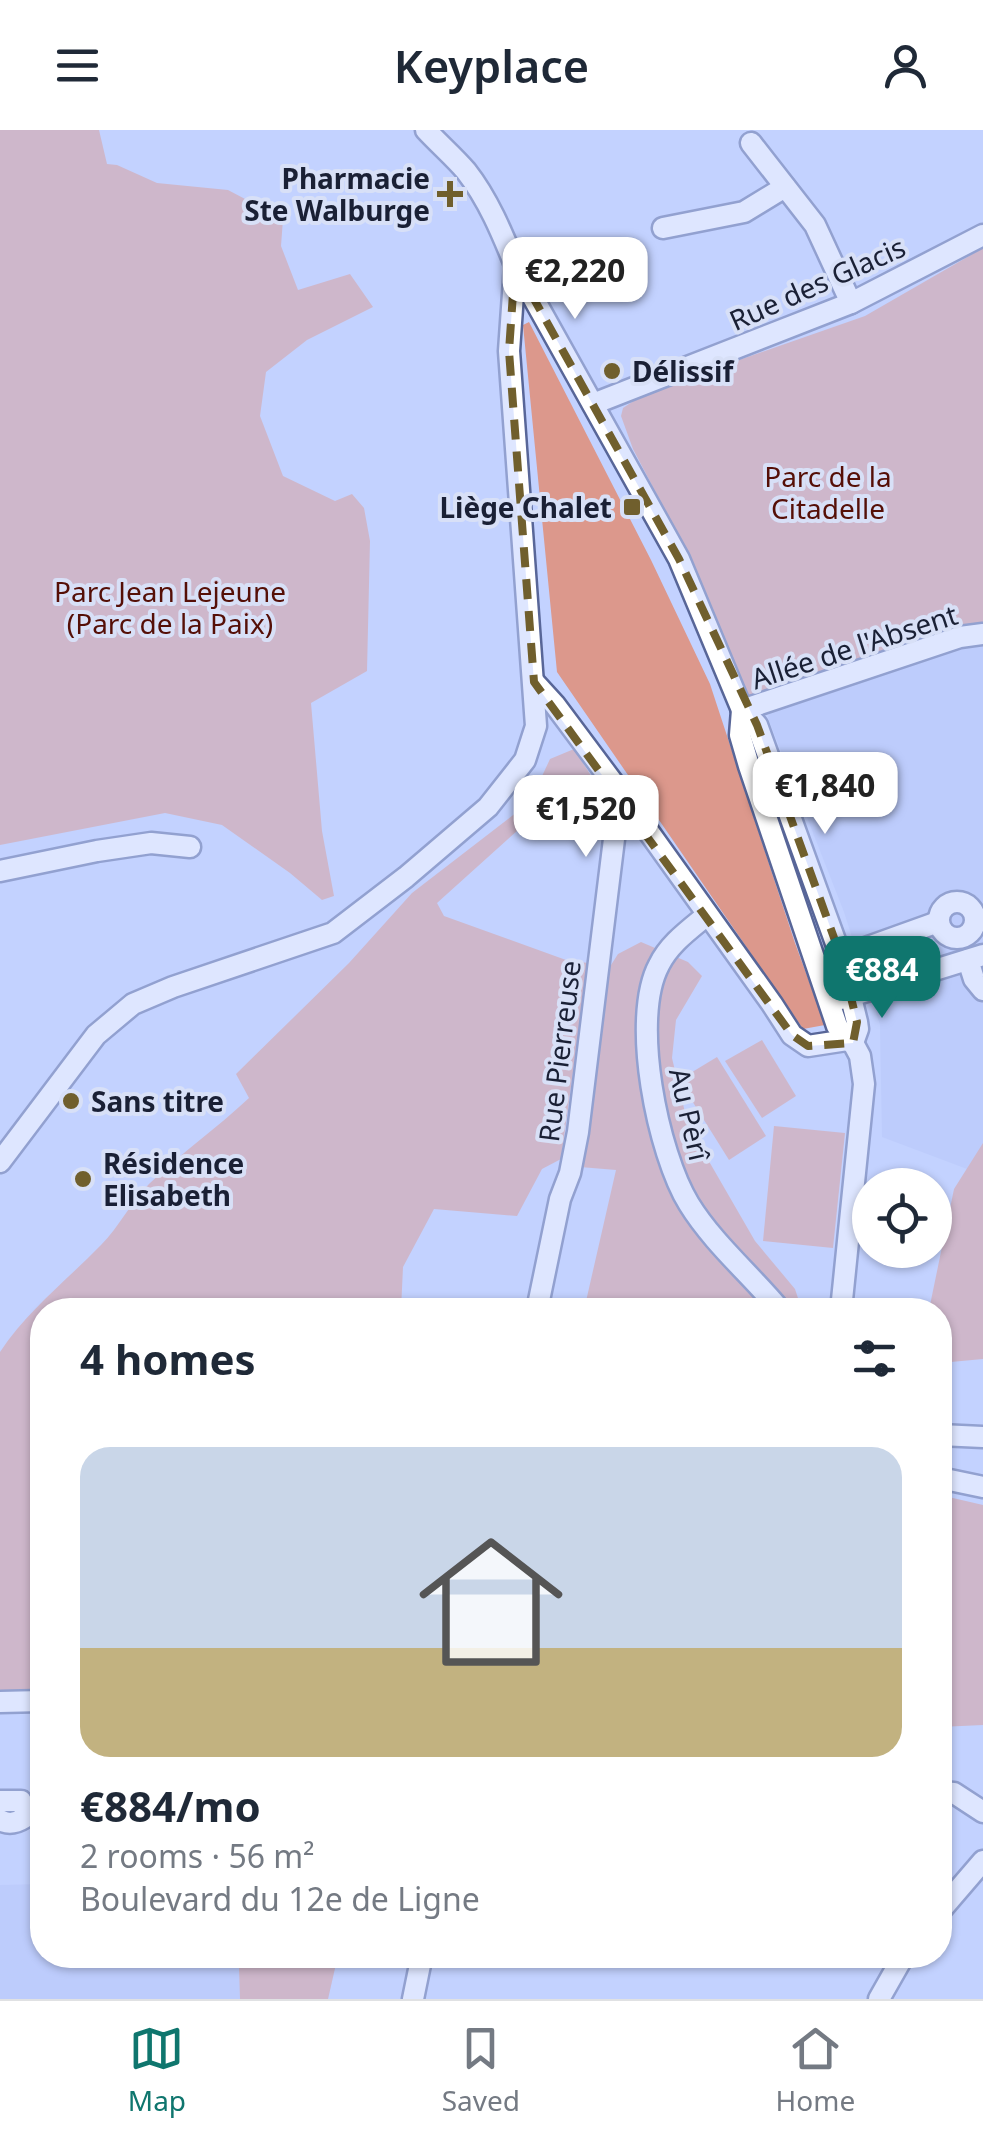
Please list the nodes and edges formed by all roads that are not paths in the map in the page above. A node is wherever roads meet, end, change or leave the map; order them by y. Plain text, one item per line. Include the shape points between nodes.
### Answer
1 (426, 130) edge
2 (751, 143) dead end
3 (785, 187) junction
4 (663, 228) dead end
5 (983, 234) edge
6 (514, 266) junction
7 (851, 303) junction
8 (593, 404) junction
9 (983, 634) edge
10 (534, 682) junction
11 (742, 710) junction
12 (623, 796) junction
13 (190, 847) dead end
14 (0, 870) edge
15 (979, 915) edge
16 (706, 916) junction
17 (940, 926) junction
18 (975, 958) edge
19 (842, 961) junction
20 (816, 964) junction
21 (983, 990) edge
22 (852, 996) junction
23 (829, 1002) junction
24 (850, 1041) junction
25 (0, 1162) edge
26 (539, 1298) edge
27 (769, 1298) edge
28 (843, 1298) edge
29 (952, 1436) edge
30 (983, 1437) edge
31 (952, 1481) edge
32 (983, 1487) edge
33 (30, 1701) edge
34 (0, 1702) edge
35 (952, 1793) edge
36 (10, 1800) edge
37 (983, 1812) edge
38 (0, 1820) edge
39 (983, 1861) edge
40 (952, 1897) edge
41 (419, 1968) edge
42 (897, 1968) edge
43 (413, 1999) edge
44 (879, 1999) edge

1 - 6 street via 484,198
2 - 3 street
3 - 4 street via 744,212
3 - 7 street via 815,226
5 - 7 street, Rue des Glacis
6 - 8 street
6 - 10 street via 508,351
7 - 8 street, Rue des Glacis
8 - 11 street via 680,558
9 - 11 street, Allée de l'Absent
10 - 12 street
10 - 25 street via 536,726 525,760 488,807 333,933 133,1004 96,1036
11 - 19 street via 758,725
11 - 20 street via 740,735
12 - 16 street
12 - 26 street, Rue Pierreuse via 578,1132
13 - 14 street via 151,844
15 - 17 street via 961,938
15 - 17 street via 964,903 950,903
16 - 24 street via 792,1035 808,1046
16 - 27 street, Au Pèrî via 665,955 652,980 646,1004 649,1062 663,1141 684,1195
17 - 19 street
18 - 21 street via 974,979
18 - 22 street
19 - 20 street
19 - 22 street
20 - 23 street
22 - 23 street
22 - 24 street via 858,1029
23 - 24 street
24 - 28 street via 864,1084
29 - 30 street
31 - 32 street
33 - 34 street
35 - 37 street
36 - 38 street via 25,1810 24,1818
39 - 40 street
41 - 43 street
42 - 44 street

